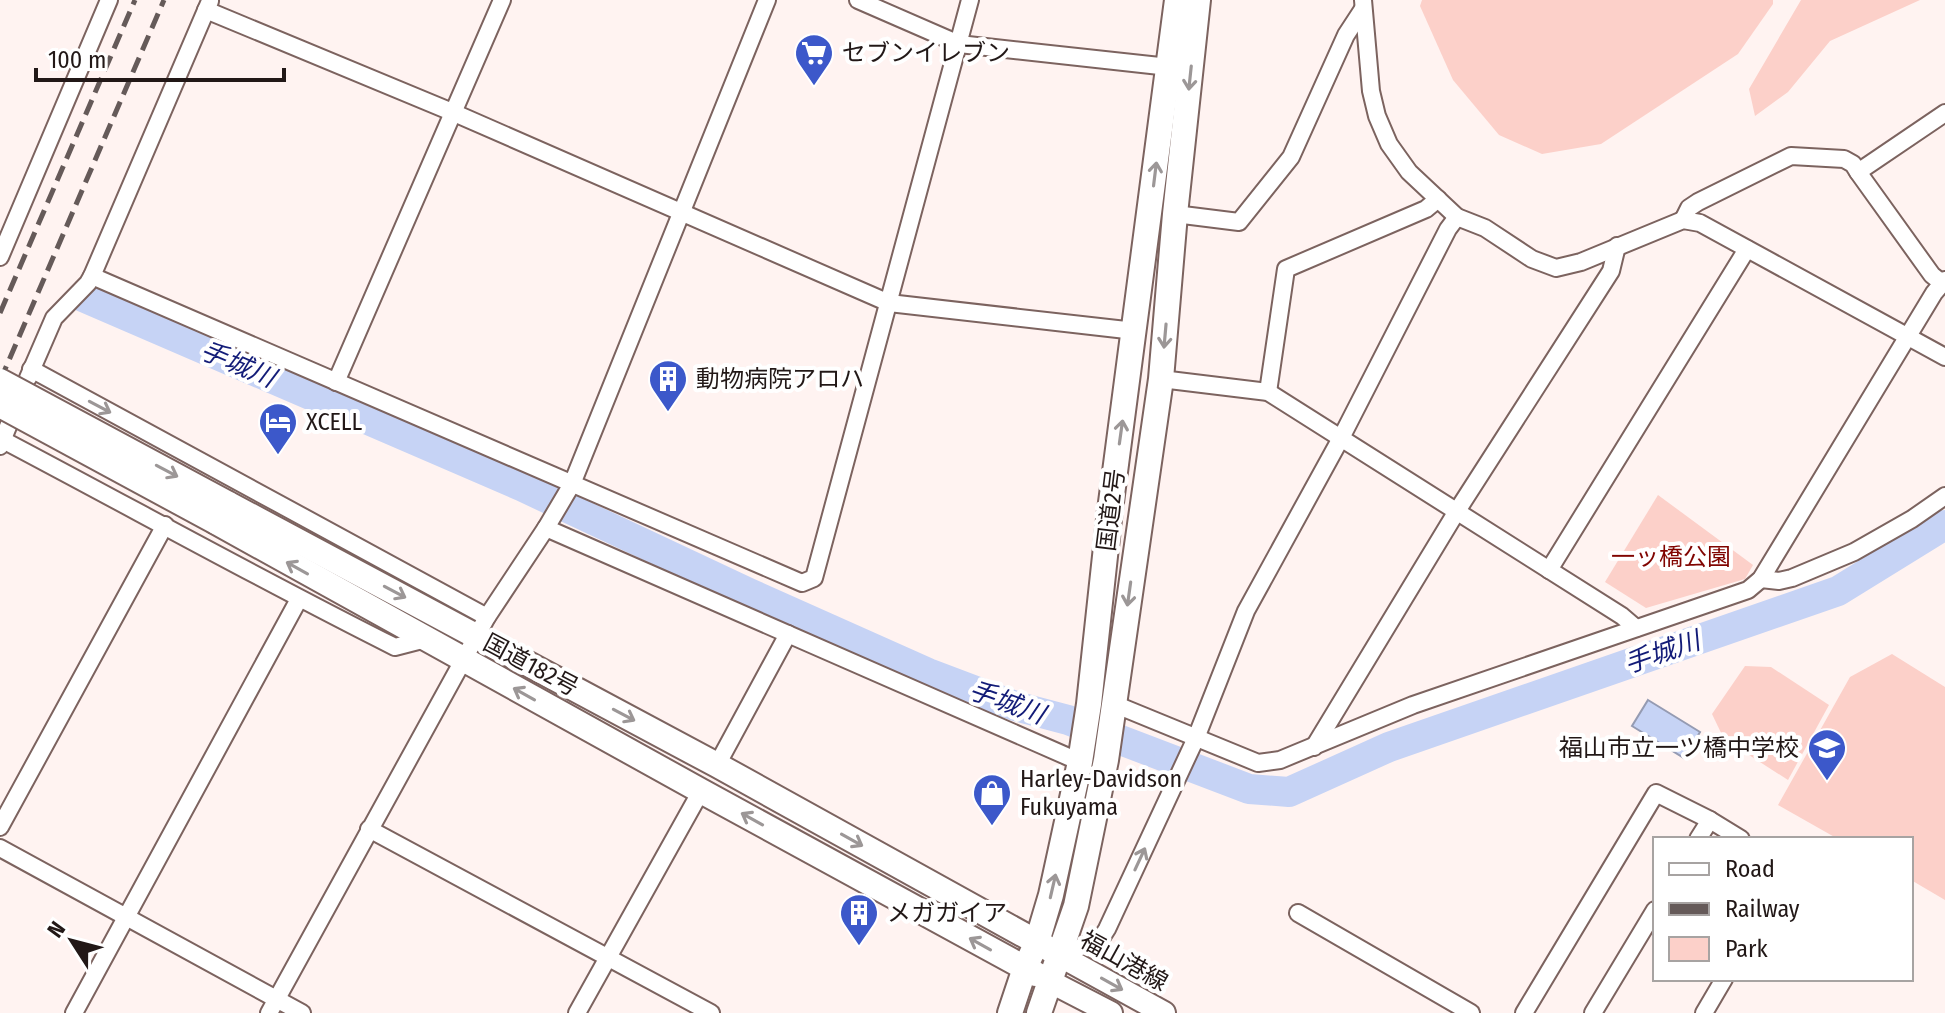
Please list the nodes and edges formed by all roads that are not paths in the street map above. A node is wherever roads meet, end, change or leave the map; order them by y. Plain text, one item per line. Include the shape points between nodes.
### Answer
1 (109, 0) edge
2 (502, 0) edge
3 (767, 0) edge
4 (858, 0) edge
5 (970, 0) edge
6 (1177, 0) edge
7 (1198, 0) edge
8 (1363, 4) edge
9 (208, 5) edge
10 (959, 44) junction
11 (1169, 67) junction
12 (452, 112) junction
13 (1945, 113) edge
14 (1858, 172) junction
15 (1438, 199) junction
16 (681, 213) junction
17 (1175, 214) junction
18 (1457, 217) junction
19 (1683, 220) junction
20 (1617, 246) junction
21 (1747, 249) junction
22 (2, 251) edge
23 (90, 279) junction
24 (1943, 282) edge
25 (889, 303) junction
26 (1135, 331) junction
27 (1909, 337) junction
28 (1945, 357) edge
29 (31, 369) junction
30 (1161, 379) junction
31 (0, 381) edge
32 (336, 382) junction
33 (1268, 392) junction
34 (0, 405) edge
35 (1341, 438) junction
36 (2, 443) edge
37 (569, 488) junction
38 (1945, 496) edge
39 (1457, 511) junction
40 (221, 513) junction
41 (165, 525) junction
42 (548, 525) junction
43 (1549, 570) junction
44 (1761, 579) junction
45 (299, 599) junction
46 (482, 626) junction
47 (1636, 628) junction
48 (788, 634) junction
49 (426, 639) junction
50 (463, 660) junction
51 (1105, 707) junction
52 (1195, 741) junction
53 (1314, 747) junction
54 (1080, 756) junction
55 (717, 765) junction
56 (701, 791) junction
57 (1710, 820) junction
58 (0, 827) edge
59 (369, 829) junction
60 (1699, 837) edge
61 (1738, 837) edge
62 (0, 848) edge
63 (1298, 913) dead end
64 (1653, 913) edge
65 (126, 918) junction
66 (1037, 942) junction
67 (1059, 955) junction
68 (608, 957) junction
69 (1025, 968) junction
70 (1049, 981) junction
71 (1723, 981) edge
72 (272, 1006) edge
73 (74, 1013) edge
74 (302, 1013) edge
75 (577, 1013) edge
76 (711, 1013) edge
77 (1010, 1013) edge
78 (1039, 1013) edge
79 (1111, 1013) edge
80 (1164, 1013) edge
81 (1471, 1013) edge
82 (1524, 1013) edge
83 (1593, 1013) edge
84 (1704, 1013) edge

1 - 22 street
2 - 12 street
3 - 16 street
4 - 10 street
5 - 10 street
6 - 11 highway, 国道2号
7 -> 17 highway, 国道2号
8 - 15 street via 1377,116 1409,172
8 - 17 street via 1291,157 1239,222
9 - 12 street
9 - 23 street
10 - 11 street
10 - 25 street
26 -> 11 highway, 国道2号
12 - 16 street
12 - 32 street
13 - 14 street
14 - 19 street via 1844,159 1791,156 1698,202
14 - 24 street via 1932,275
15 - 18 street
15 - 33 street via 1426,209 1286,269
16 - 25 street
16 - 37 street
17 -> 30 highway, 国道2号
18 - 20 street via 1556,268
18 - 35 street
19 - 20 street
19 - 21 street via 1700,223
20 - 39 street via 1611,271
21 - 27 street
21 - 43 street
23 - 29 street via 54,318
23 - 32 street
24 - 27 street
25 - 26 street
25 - 37 street via 814,578 802,583
51 -> 26 highway, 国道2号 via 1110,510
27 - 28 street
27 - 44 street
29 - 36 street
29 -> 46 street
30 - 33 street
30 -> 51 highway, 国道2号
31 -> 40 highway, 国道182号, bridge
32 - 37 street
33 - 35 street
34 - 40 highway, 国道182号, bridge
35 - 39 street
35 - 52 street via 1246,611
36 - 41 street
37 - 42 street
38 - 44 street via 1854,552 1792,578
39 - 43 street
39 - 53 street
40 -> 46 highway, 国道182号
49 -> 40 highway, 国道182号
41 - 45 street
41 - 58 street
42 - 46 street
42 - 48 street
43 - 47 street
44 - 47 street via 1748,590
45 - 49 street via 395,647
45 - 65 street
46 - 50 street
46 -> 55 highway, 国道182号
47 - 53 street via 1413,705
48 - 54 street
48 - 55 street
49 - 50 highway, 国道182号
56 -> 50 highway, 国道182号
50 - 59 street
51 - 52 street
51 - 54 highway, 国道2号
51 - 67 highway, 国道2号 via 1106,760 1076,906
52 - 53 street via 1258,763
67 -> 52 street via 1100,940 1107,929
66 -> 54 highway, 国道2号
55 -> 66 highway, 国道182号
56 - 68 street
69 -> 56 highway, 国道182号
57 - 60 street
57 - 61 street
57 - 82 street via 1656,793
59 - 68 street
59 - 72 street
62 - 65 street
63 - 81 street
64 - 83 street
65 - 72 street
65 - 73 street
66 - 67 highway, 国道182号
66 - 69 highway, 国道2号
67 - 70 highway, 国道2号
67 -> 80 main road, 福山港線
68 - 75 street
68 - 76 street
69 - 70 highway, 国道182号
69 - 77 highway, 国道2号
70 - 78 highway, 国道2号
70 - 79 main road
71 - 84 street
72 - 74 street

